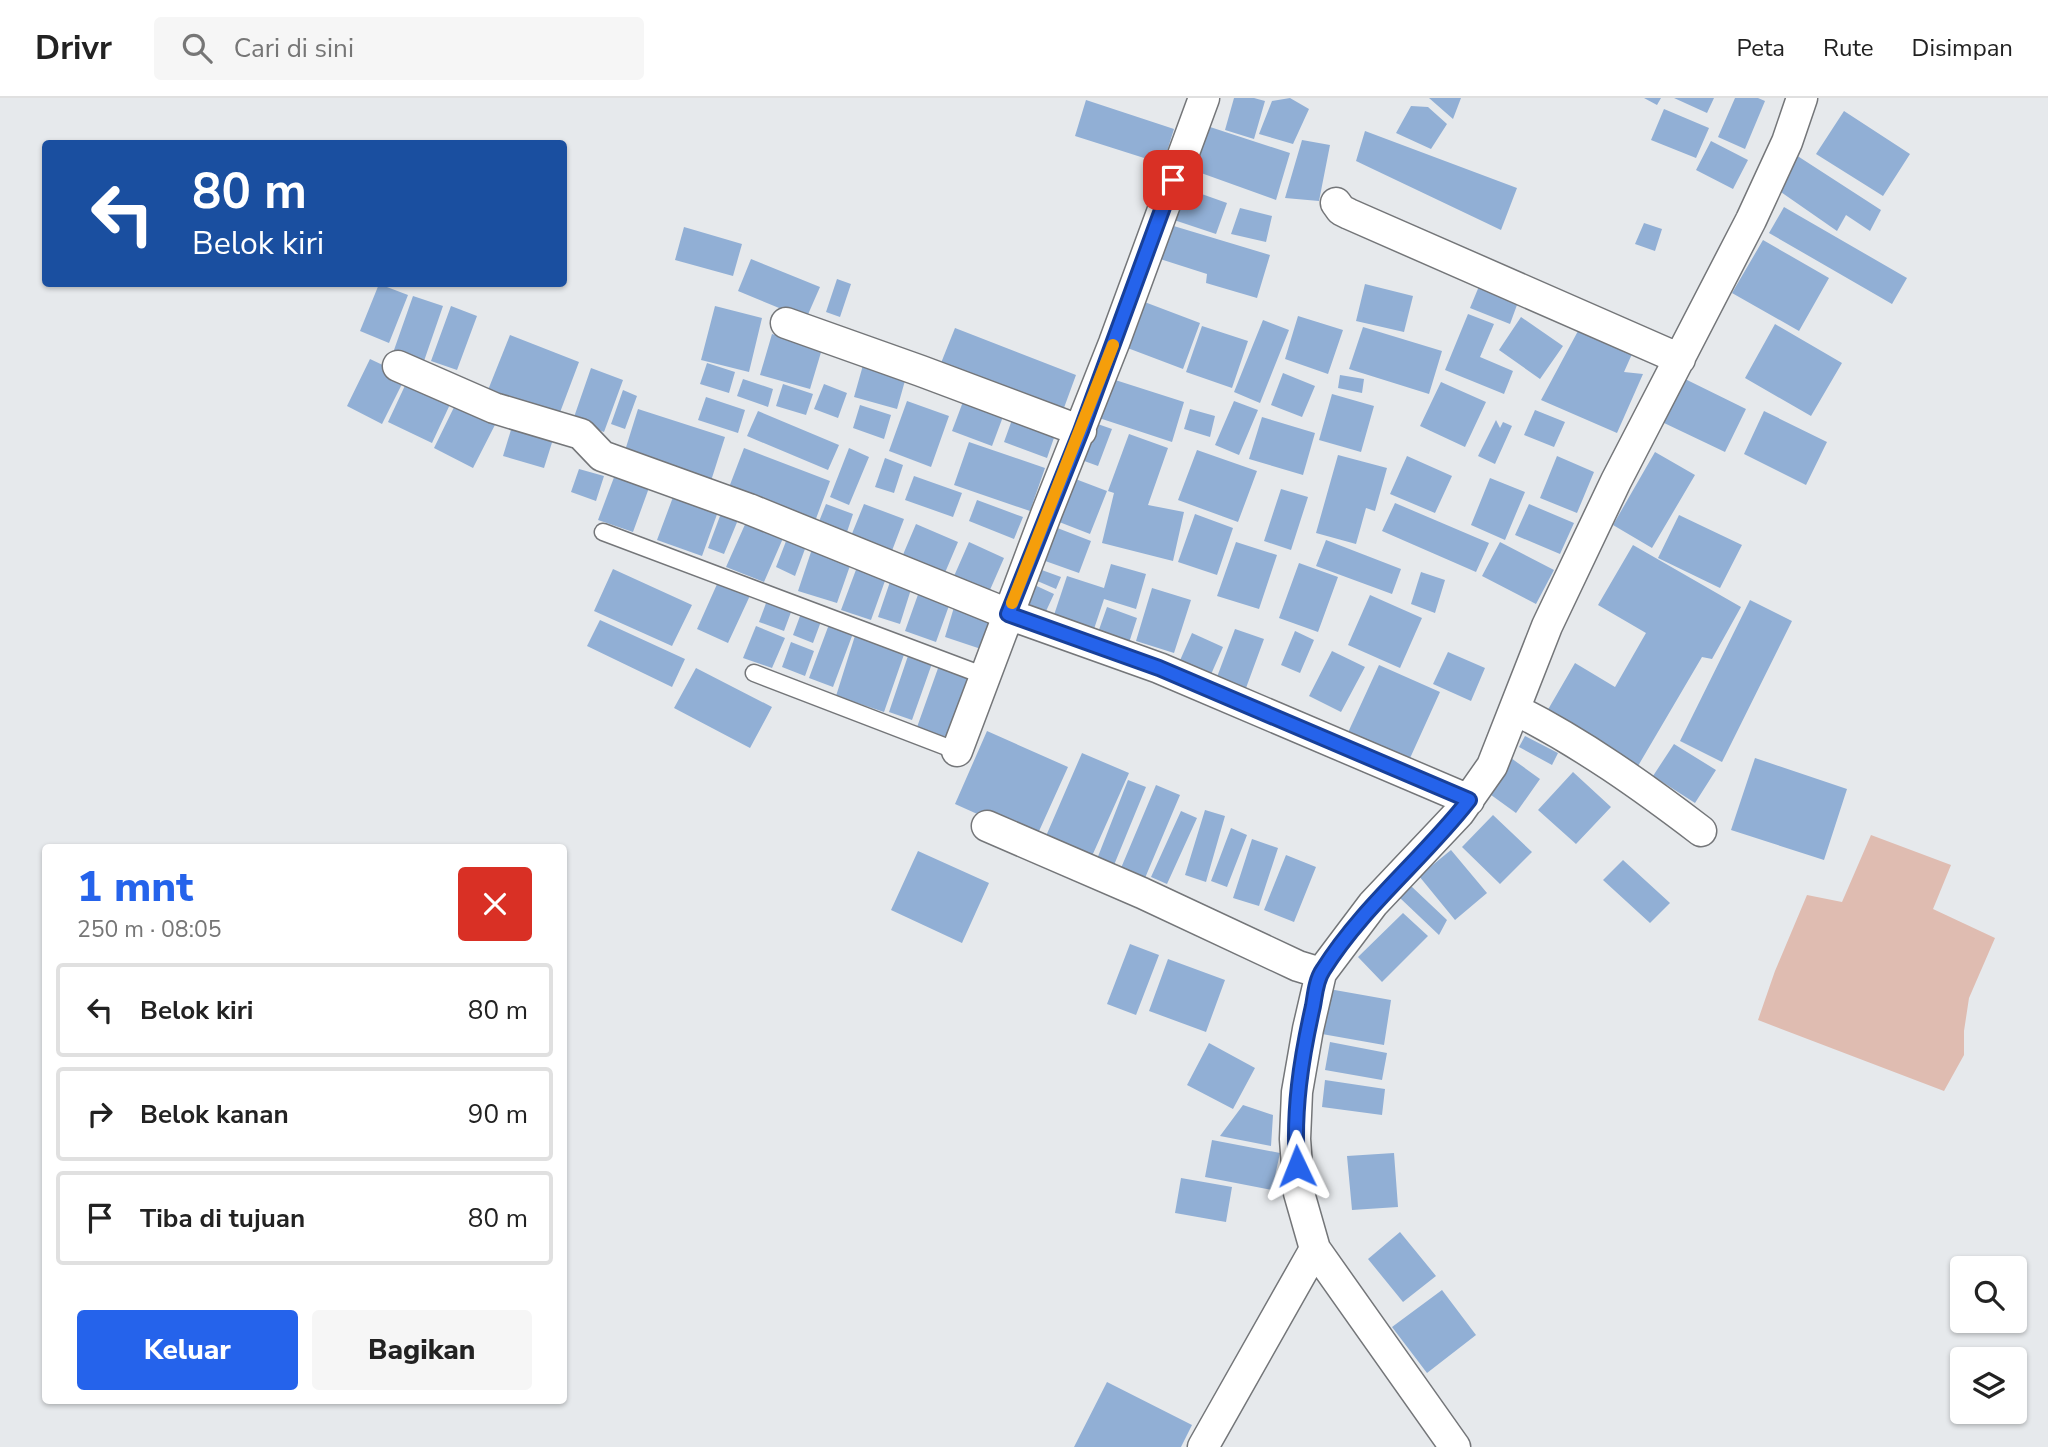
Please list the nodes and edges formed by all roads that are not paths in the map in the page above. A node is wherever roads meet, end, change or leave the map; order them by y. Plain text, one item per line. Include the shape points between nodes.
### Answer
1 (1204, 98) edge
2 (1802, 98) edge
3 (1336, 203) dead end
4 (786, 323) dead end
5 (1680, 359) junction
6 (398, 366) dead end
7 (1081, 431) junction
8 (603, 532) dead end
9 (1008, 614) junction
10 (754, 673) dead end
11 (985, 676) junction
12 (1516, 710) junction
13 (957, 751) joint
14 (1469, 800) junction
15 (987, 826) dead end
16 (1701, 831) dead end
17 (1321, 973) junction
18 (1315, 1249) junction
19 (1203, 1447) edge
20 (1455, 1447) edge

1 - 7 street
2 - 5 street via 1751,220
3 - 5 street via 1349,214
4 - 7 street
5 - 12 street via 1547,626
6 - 9 street via 494,408 581,434 602,456 749,509
7 - 9 street
8 - 11 lane
9 - 11 street
9 - 14 street via 1159,668
10 - 13 lane
11 - 13 street
12 - 14 street via 1492,766
12 - 16 street via 1601,758
14 - 17 street via 1373,904
15 - 17 street
17 - 18 street via 1297,1092 1295,1139 1299,1193
18 - 19 street
18 - 20 street

